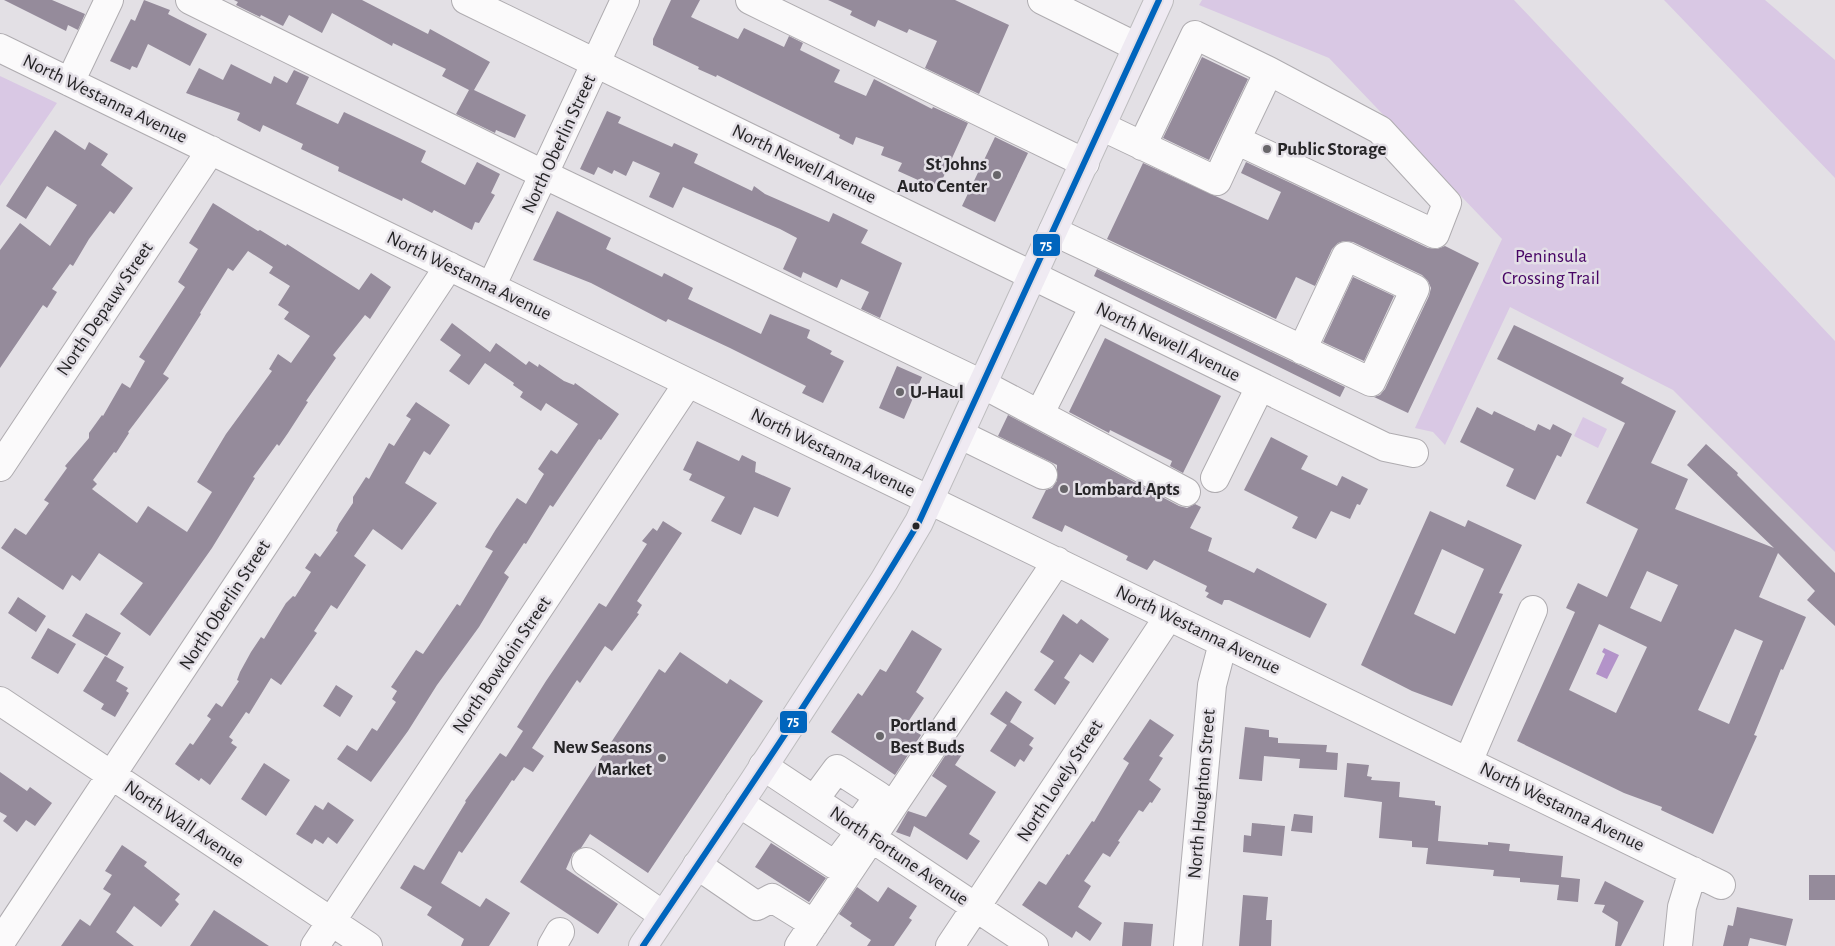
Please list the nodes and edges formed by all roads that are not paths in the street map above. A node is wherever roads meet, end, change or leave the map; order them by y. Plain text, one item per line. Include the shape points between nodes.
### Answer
1 (109, 0) edge
2 (190, 0) edge
3 (466, 0) edge
4 (625, 0) edge
5 (750, 0) edge
6 (1042, 0) edge
7 (1159, 0) edge
8 (1137, 47) junction
9 (0, 48) edge
10 (596, 63) junction
11 (1269, 71) junction
12 (70, 82) junction
13 (1101, 126) junction
14 (1236, 140) junction
15 (1142, 146) junction
16 (210, 150) junction
17 (1085, 163) junction
18 (545, 175) junction
19 (1053, 231) junction
20 (449, 266) junction
21 (1032, 276) junction
22 (491, 287) junction
23 (1094, 306) junction
24 (1302, 350) junction
25 (688, 383) junction
26 (984, 385) junction
27 (1260, 387) junction
28 (1045, 403) dead end
29 (961, 435) junction
30 (1414, 453) dead end
31 (0, 467) edge
32 (1043, 475) dead end
33 (1215, 478) dead end
34 (1186, 492) dead end
35 (930, 500) junction
36 (1057, 562) junction
37 (1533, 610) dead end
38 (1168, 616) junction
39 (1223, 643) junction
40 (0, 702) edge
41 (1468, 762) junction
42 (763, 766) junction
43 (112, 776) junction
44 (814, 800) junction
45 (739, 803) junction
46 (862, 832) junction
47 (586, 862) dead end
48 (697, 865) junction
49 (1693, 871) junction
50 (1721, 884) dead end
51 (976, 907) junction
52 (663, 915) junction
53 (331, 922) junction
54 (806, 935) edge
55 (0, 943) edge
56 (315, 946) edge
57 (368, 946) edge
58 (642, 946) edge
59 (950, 946) edge
60 (1034, 946) edge
61 (1188, 946) edge
62 (1678, 946) edge

1 - 12 street
2 - 18 street
3 - 10 street, North Newell Avenue
4 - 10 street, North Oberlin Street
5 - 17 street
6 - 8 street
7 - 8 main road
8 - 13 main road
9 - 12 street, North Westanna Avenue
10 - 18 street, North Oberlin Street
10 - 21 street, North Newell Avenue
11 - 14 street
11 - 14 street via 1380,130 1447,203 1435,234
11 - 15 street via 1195,35
12 - 16 street, North Westanna Avenue
13 - 15 street
13 - 17 main road
14 - 15 street via 1217,181
16 - 20 street, North Westanna Avenue
16 - 31 street, North Depauw Street
17 - 19 main road
18 - 22 street, North Oberlin Street
18 - 26 street
19 - 21 main road
19 - 24 street
20 - 22 street, North Westanna Avenue
20 - 43 street, North Oberlin Street
21 - 23 street, North Newell Avenue
21 - 26 main road
22 - 25 street, North Westanna Avenue
23 - 27 street, North Newell Avenue
23 - 28 street
24 - 24 street via 1370,382 1415,289 1346,256
25 - 35 street, North Westanna Avenue
25 - 53 street, North Bowdoin Street
26 - 29 main road
26 - 34 street
27 - 30 street, North Newell Avenue via 1385,447
27 - 33 street
29 - 32 street
29 - 35 main road
35 - 36 street, North Westanna Avenue
35 - 42 main road via 884,581
36 - 38 street, North Westanna Avenue
36 - 46 street
37 - 41 street
38 - 39 street, North Westanna Avenue
38 - 51 street, North Lovely Street
39 - 41 street, North Westanna Avenue
39 - 61 street, North Houghton Street via 1212,685
40 - 43 street, North Wall Avenue
41 - 49 street, North Westanna Avenue
42 - 44 street, North Fortune Avenue
42 - 45 main road
43 - 53 street, North Wall Avenue
43 - 55 street, North Oberlin Street
44 - 46 street, North Fortune Avenue
44 - 46 street via 837,769 879,796
45 - 46 street via 835,865
45 - 48 main road
46 - 51 street, North Fortune Avenue
46 - 54 street
47 - 52 street
48 - 52 main road
48 - 54 street via 757,906 772,898
49 - 50 street, North Westanna Avenue
49 - 62 street via 1682,907
51 - 59 street, North Lovely Street
51 - 60 street, North Fortune Avenue
52 - 58 main road
53 - 56 street, North Bowdoin Street
53 - 57 street, North Wall Avenue

